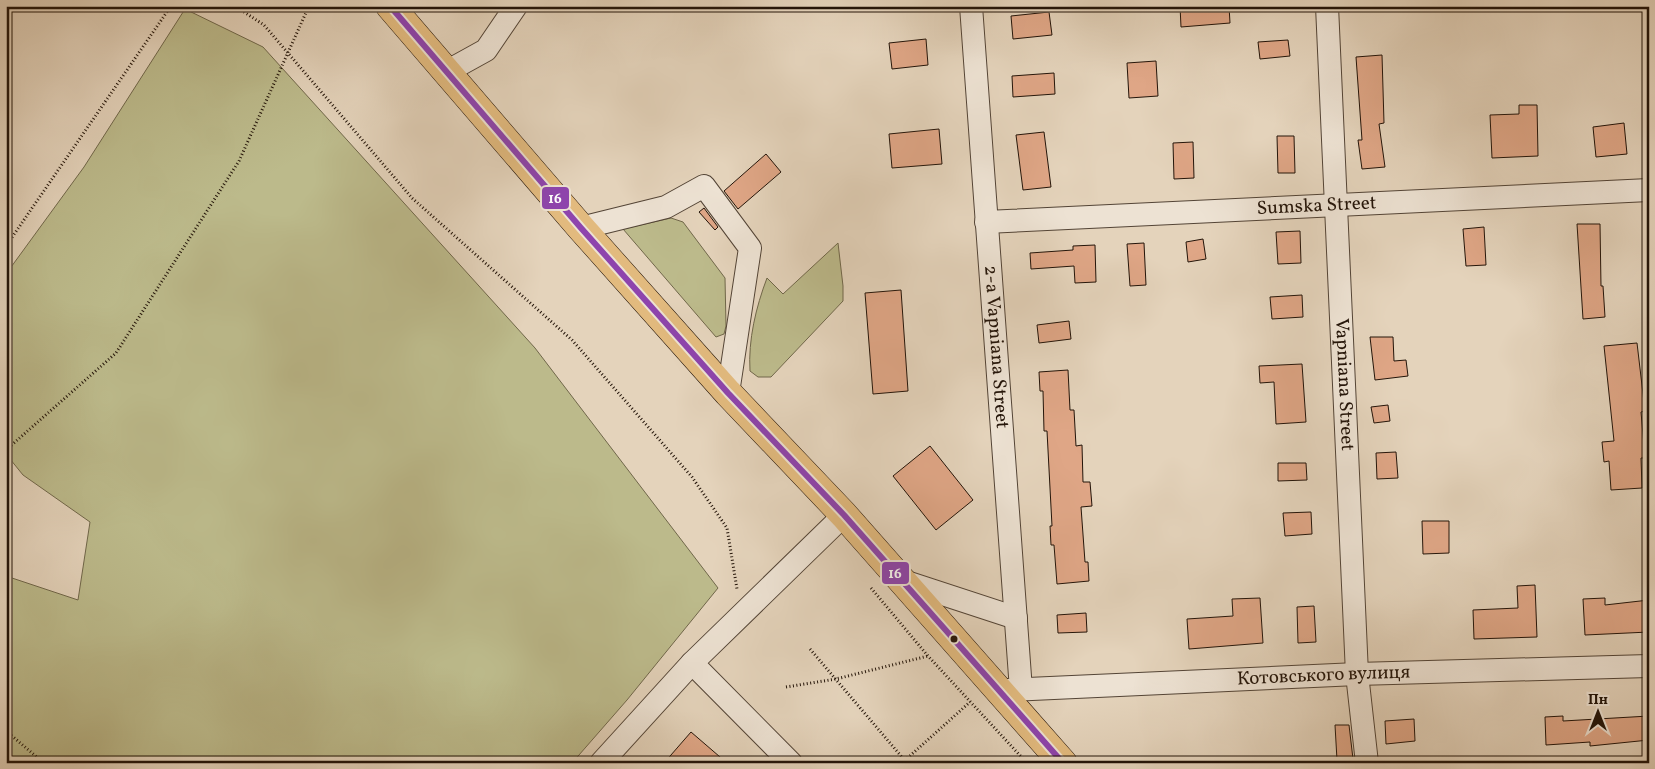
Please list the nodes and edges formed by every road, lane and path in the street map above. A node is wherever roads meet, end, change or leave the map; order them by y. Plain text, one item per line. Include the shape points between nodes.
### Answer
1 (171, 6) edge
2 (235, 6) edge
3 (309, 6) edge
4 (390, 6) edge
5 (516, 6) edge
6 (971, 6) edge
7 (1327, 6) edge
8 (448, 71) junction
9 (1649, 190) edge
10 (1337, 205) junction
11 (986, 222) junction
12 (581, 228) junction
13 (6, 246) edge
14 (728, 393) junction
15 (6, 450) edge
16 (844, 514) junction
17 (903, 582) junction
18 (871, 588) dead end
19 (742, 615) junction
20 (1016, 618) junction
21 (810, 649) dead end
22 (928, 656) junction
23 (692, 663) junction
24 (1649, 666) edge
25 (1357, 674) junction
26 (836, 679) junction
27 (786, 687) dead end
28 (1010, 690) junction
29 (970, 702) junction
30 (6, 731) edge
31 (905, 762) edge
32 (44, 763) edge
33 (601, 763) edge
34 (791, 763) edge
35 (1027, 763) edge
36 (1063, 763) edge
37 (1367, 763) edge

1 - 13 path
2 - 19 path via 264,25 412,198 572,340 692,476 727,528
3 - 15 path via 240,161 116,353
4 - 8 main road
5 - 8 street via 486,50
6 - 11 street, 2-a Vapniana Street
7 - 10 street, Vapniana Street
8 - 12 main road
9 - 10 street, Sumska Street
10 - 11 street, Sumska Street
10 - 25 street, Vapniana Street
11 - 20 street, 2-a Vapniana Street
12 - 14 main road
12 - 14 street via 666,207 704,186 750,248
14 - 16 main road
16 - 17 main road
16 - 19 street
17 - 20 street
17 - 28 main road
18 - 22 path
19 - 23 street
20 - 28 street, 2-a Vapniana Street
21 - 26 path
22 - 26 path
22 - 29 path
23 - 33 street
23 - 34 street
24 - 25 street, Котовського вулиця
25 - 28 street, Котовського вулиця
25 - 37 street, Vapniana Street
26 - 27 path
26 - 31 path
28 - 36 main road
29 - 31 path
29 - 35 path
30 - 32 path

